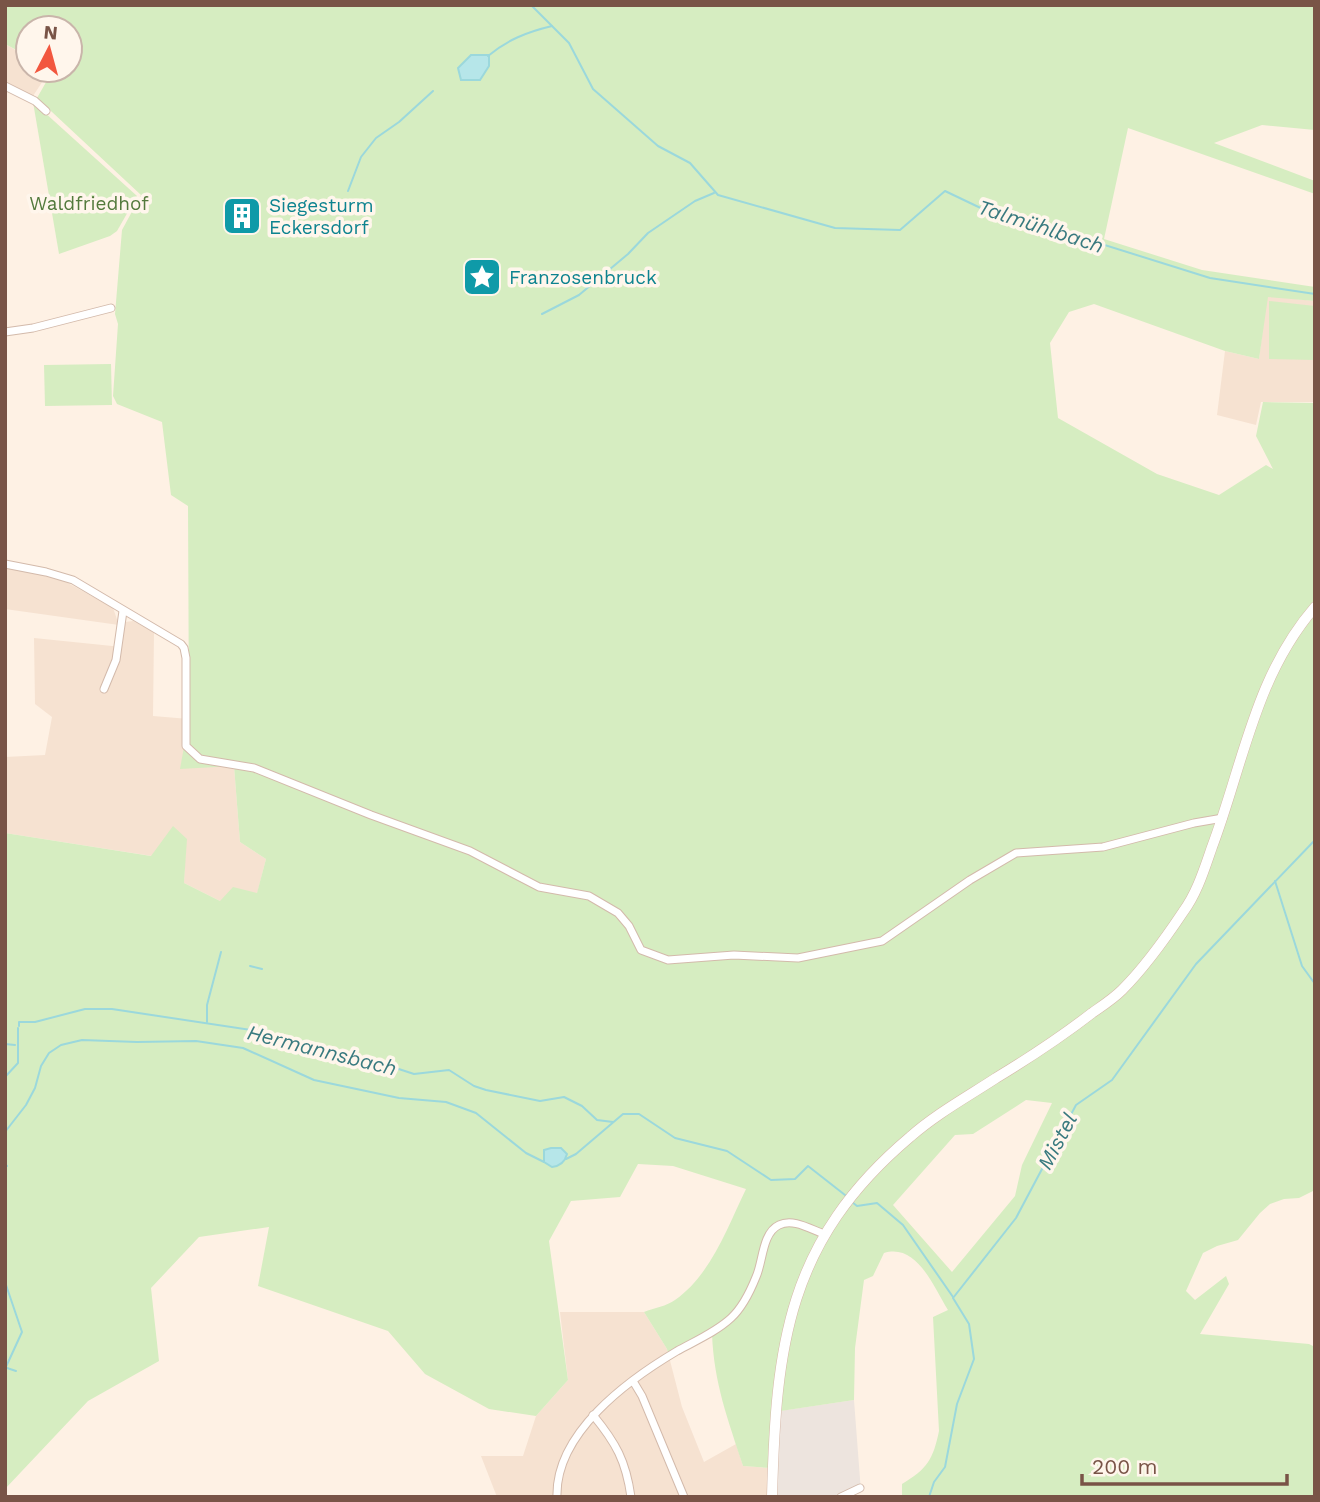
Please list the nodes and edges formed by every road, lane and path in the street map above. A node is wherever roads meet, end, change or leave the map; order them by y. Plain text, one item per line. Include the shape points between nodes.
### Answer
1 (5, 86) edge
2 (46, 111) dead end
3 (111, 308) dead end
4 (5, 332) edge
5 (5, 564) edge
6 (1315, 607) edge
7 (123, 611) junction
8 (104, 689) dead end
9 (1223, 818) junction
10 (824, 1234) junction
11 (633, 1381) junction
12 (593, 1415) junction
13 (860, 1488) dead end
14 (557, 1497) edge
15 (631, 1497) edge
16 (684, 1497) edge
17 (772, 1497) edge
18 (842, 1497) edge

1 - 2 street
3 - 4 street
5 - 7 street via 73,580
6 - 9 main road via 1288,642 1262,693
7 - 8 street via 116,660
7 - 9 street via 184,648 186,746 200,759 254,768 470,851 540,887 589,896 618,913 642,950 668,960 734,955 798,958 882,941 1016,853 1103,847
9 - 10 main road via 1195,894 1121,991 1059,1038 909,1137 867,1179
10 - 11 street via 793,1222 778,1225 768,1237 758,1275 731,1318
10 - 17 main road via 801,1283 781,1356
11 - 12 street
11 - 16 street
12 - 14 street via 560,1471
12 - 15 street via 622,1456
13 - 18 street

